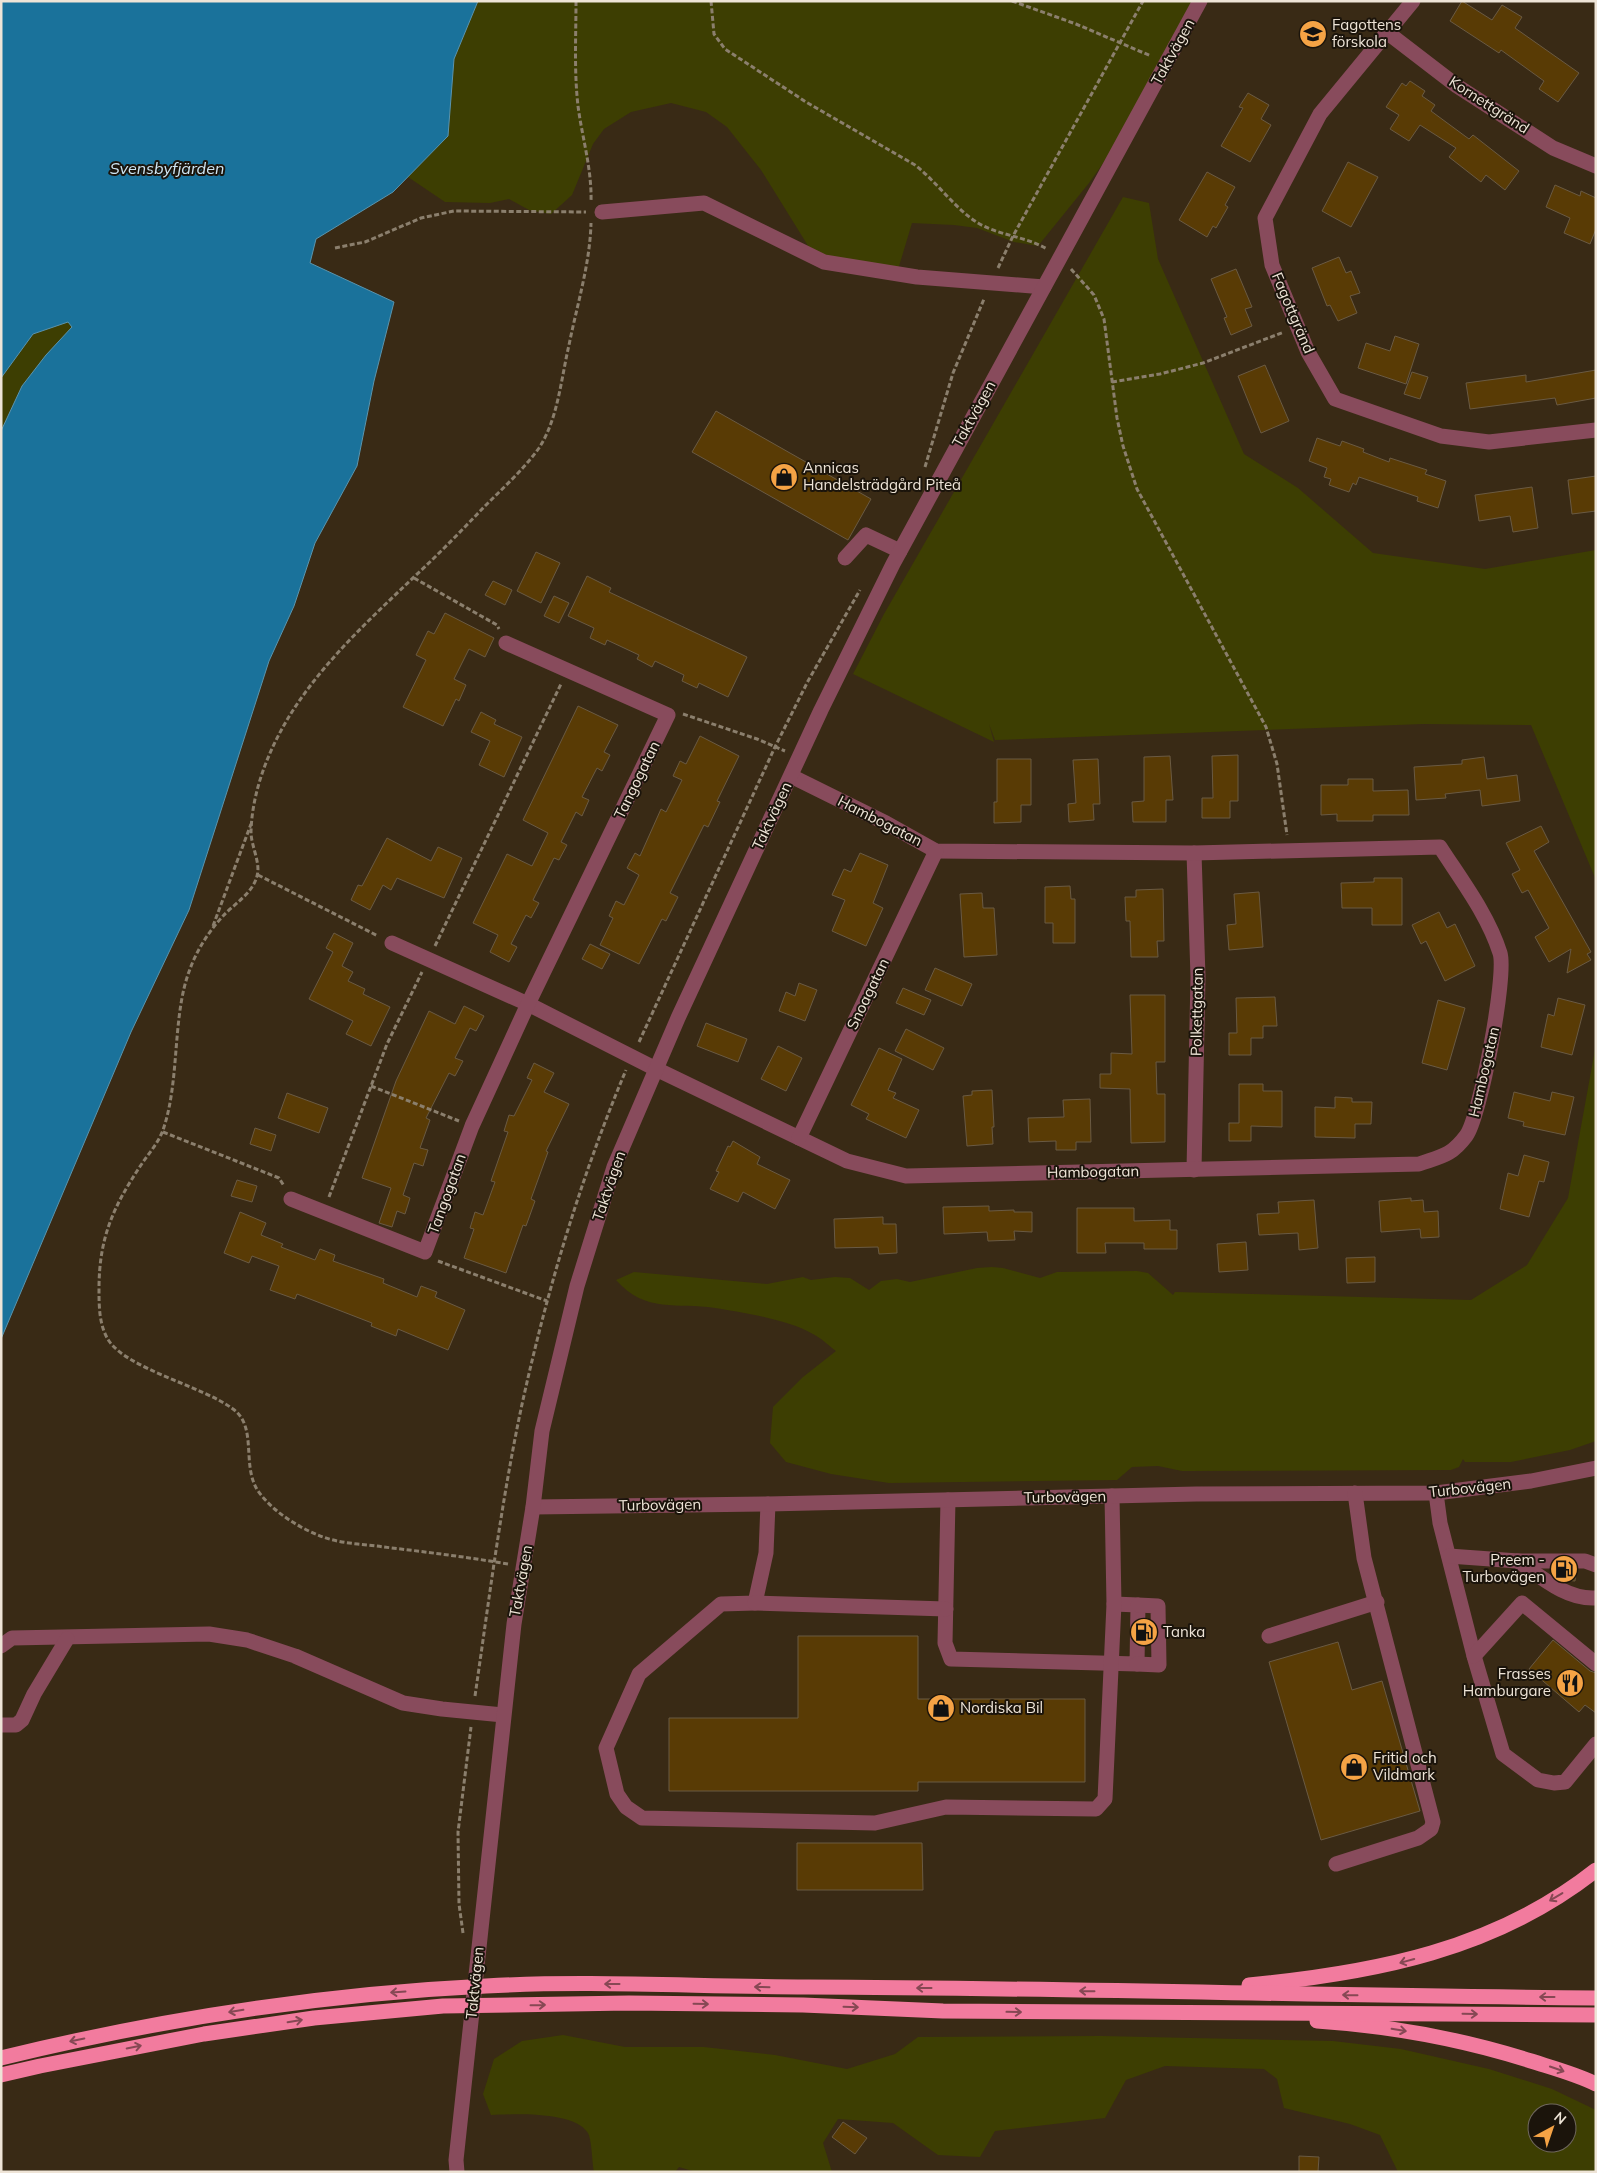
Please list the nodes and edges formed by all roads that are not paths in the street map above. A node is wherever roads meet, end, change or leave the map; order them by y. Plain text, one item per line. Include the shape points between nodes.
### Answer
1 (1200, 1) edge
2 (1413, 1) edge
3 (1388, 33) junction
4 (1596, 166) edge
5 (594, 212) road end
6 (1044, 287) junction
7 (1596, 430) edge
8 (900, 551) junction
9 (844, 558) dead end
10 (506, 643) road end
11 (790, 776) junction
12 (936, 850) junction
13 (1194, 853) junction
14 (392, 943) road end
15 (528, 1004) junction
16 (656, 1069) junction
17 (799, 1138) junction
18 (1194, 1170) junction
19 (291, 1199) road end
20 (1596, 1468) edge
21 (1354, 1493) junction
22 (1436, 1493) junction
23 (1112, 1496) junction
24 (948, 1500) junction
25 (768, 1504) junction
26 (533, 1507) junction
27 (1449, 1556) junction
28 (1518, 1561) junction
29 (1596, 1565) edge
30 (1596, 1598) edge
31 (1377, 1602) junction
32 (755, 1603) junction
33 (1114, 1604) junction
34 (1138, 1605) junction
35 (946, 1609) junction
36 (1269, 1636) dead end
37 (67, 1639) junction
38 (1, 1646) edge
39 (1474, 1656) junction
40 (1112, 1663) junction
41 (1138, 1664) junction
42 (1596, 1664) edge
43 (503, 1715) junction
44 (1, 1726) edge
45 (1596, 1744) edge
46 (1336, 1864) dead end
47 (1596, 1870) edge
48 (1136, 1992) junction
49 (1596, 1998) edge
50 (1194, 2013) junction
51 (1596, 2015) edge
52 (1, 2058) edge
53 (1, 2075) edge
54 (1596, 2084) edge
55 (457, 2172) edge

1 - 6 street, Taktvägen
2 - 3 street, Fagottgränd
3 - 4 street, Kornettgränd via 1457,86 1553,148
3 - 7 street, Fagottgränd via 1320,114 1265,218 1272,265 1308,352 1335,399 1441,436 1489,442
5 - 6 street via 704,203 824,262 917,277
6 - 8 street, Taktvägen
8 - 9 street via 866,535
8 - 11 street, Taktvägen
10 - 15 street, Tangogatan via 668,715
11 - 12 street, Hambogatan
11 - 16 street, Taktvägen
12 - 13 street, Hambogatan
12 - 17 street, Snoagatan
13 - 18 street, Polkettgatan via 1198,977
13 - 18 street, Hambogatan via 1440,847 1488,922 1501,956 1498,1008 1482,1086 1468,1134 1452,1153 1419,1164
14 - 15 street
15 - 16 street
15 - 19 street, Tangogatan via 472,1126 426,1252
16 - 17 street, Hambogatan
16 - 26 street, Taktvägen via 614,1167 577,1286 542,1431
17 - 18 street, Hambogatan via 847,1161 906,1176
20 - 22 street, Turbovägen via 1532,1481
21 - 22 street, Turbovägen
21 - 23 street, Turbovägen
21 - 31 street via 1364,1558
22 - 27 street
23 - 24 street, Turbovägen
23 - 33 street
24 - 25 street, Turbovägen
24 - 35 street
25 - 26 street, Turbovägen
25 - 32 street via 766,1553
26 - 43 street, Taktvägen
27 - 28 street
27 - 39 street
28 - 29 street via 1585,1561
28 - 30 street via 1569,1594
31 - 36 street
31 - 46 street via 1433,1822 1431,1829 1418,1838
32 - 35 street
32 - 40 street via 721,1604 639,1674 606,1748 618,1794 626,1807 642,1818 875,1823 946,1807 1096,1809 1106,1799
33 - 34 street
33 - 40 street
34 - 41 street
34 - 41 street via 1158,1606 1159,1665
35 - 40 street via 945,1643 951,1659
37 - 38 street via 12,1638
37 - 43 street via 209,1634 247,1640 295,1656 403,1703
37 - 44 street via 22,1720 16,1725
39 - 42 street via 1522,1603
39 - 45 street via 1504,1754 1538,1780 1565,1782
40 - 41 street
43 - 55 street, Taktvägen
47 -> 48 highway via 1561,1894 1500,1927 1402,1962 1323,1978 1229,1988
49 -> 48 highway
48 -> 52 highway via 660,1985 446,1988 248,2009 77,2040
50 -> 51 highway
53 -> 50 highway via 204,2034 314,2018 443,2006 629,2003
50 -> 54 highway via 1324,2022 1442,2037 1515,2056

